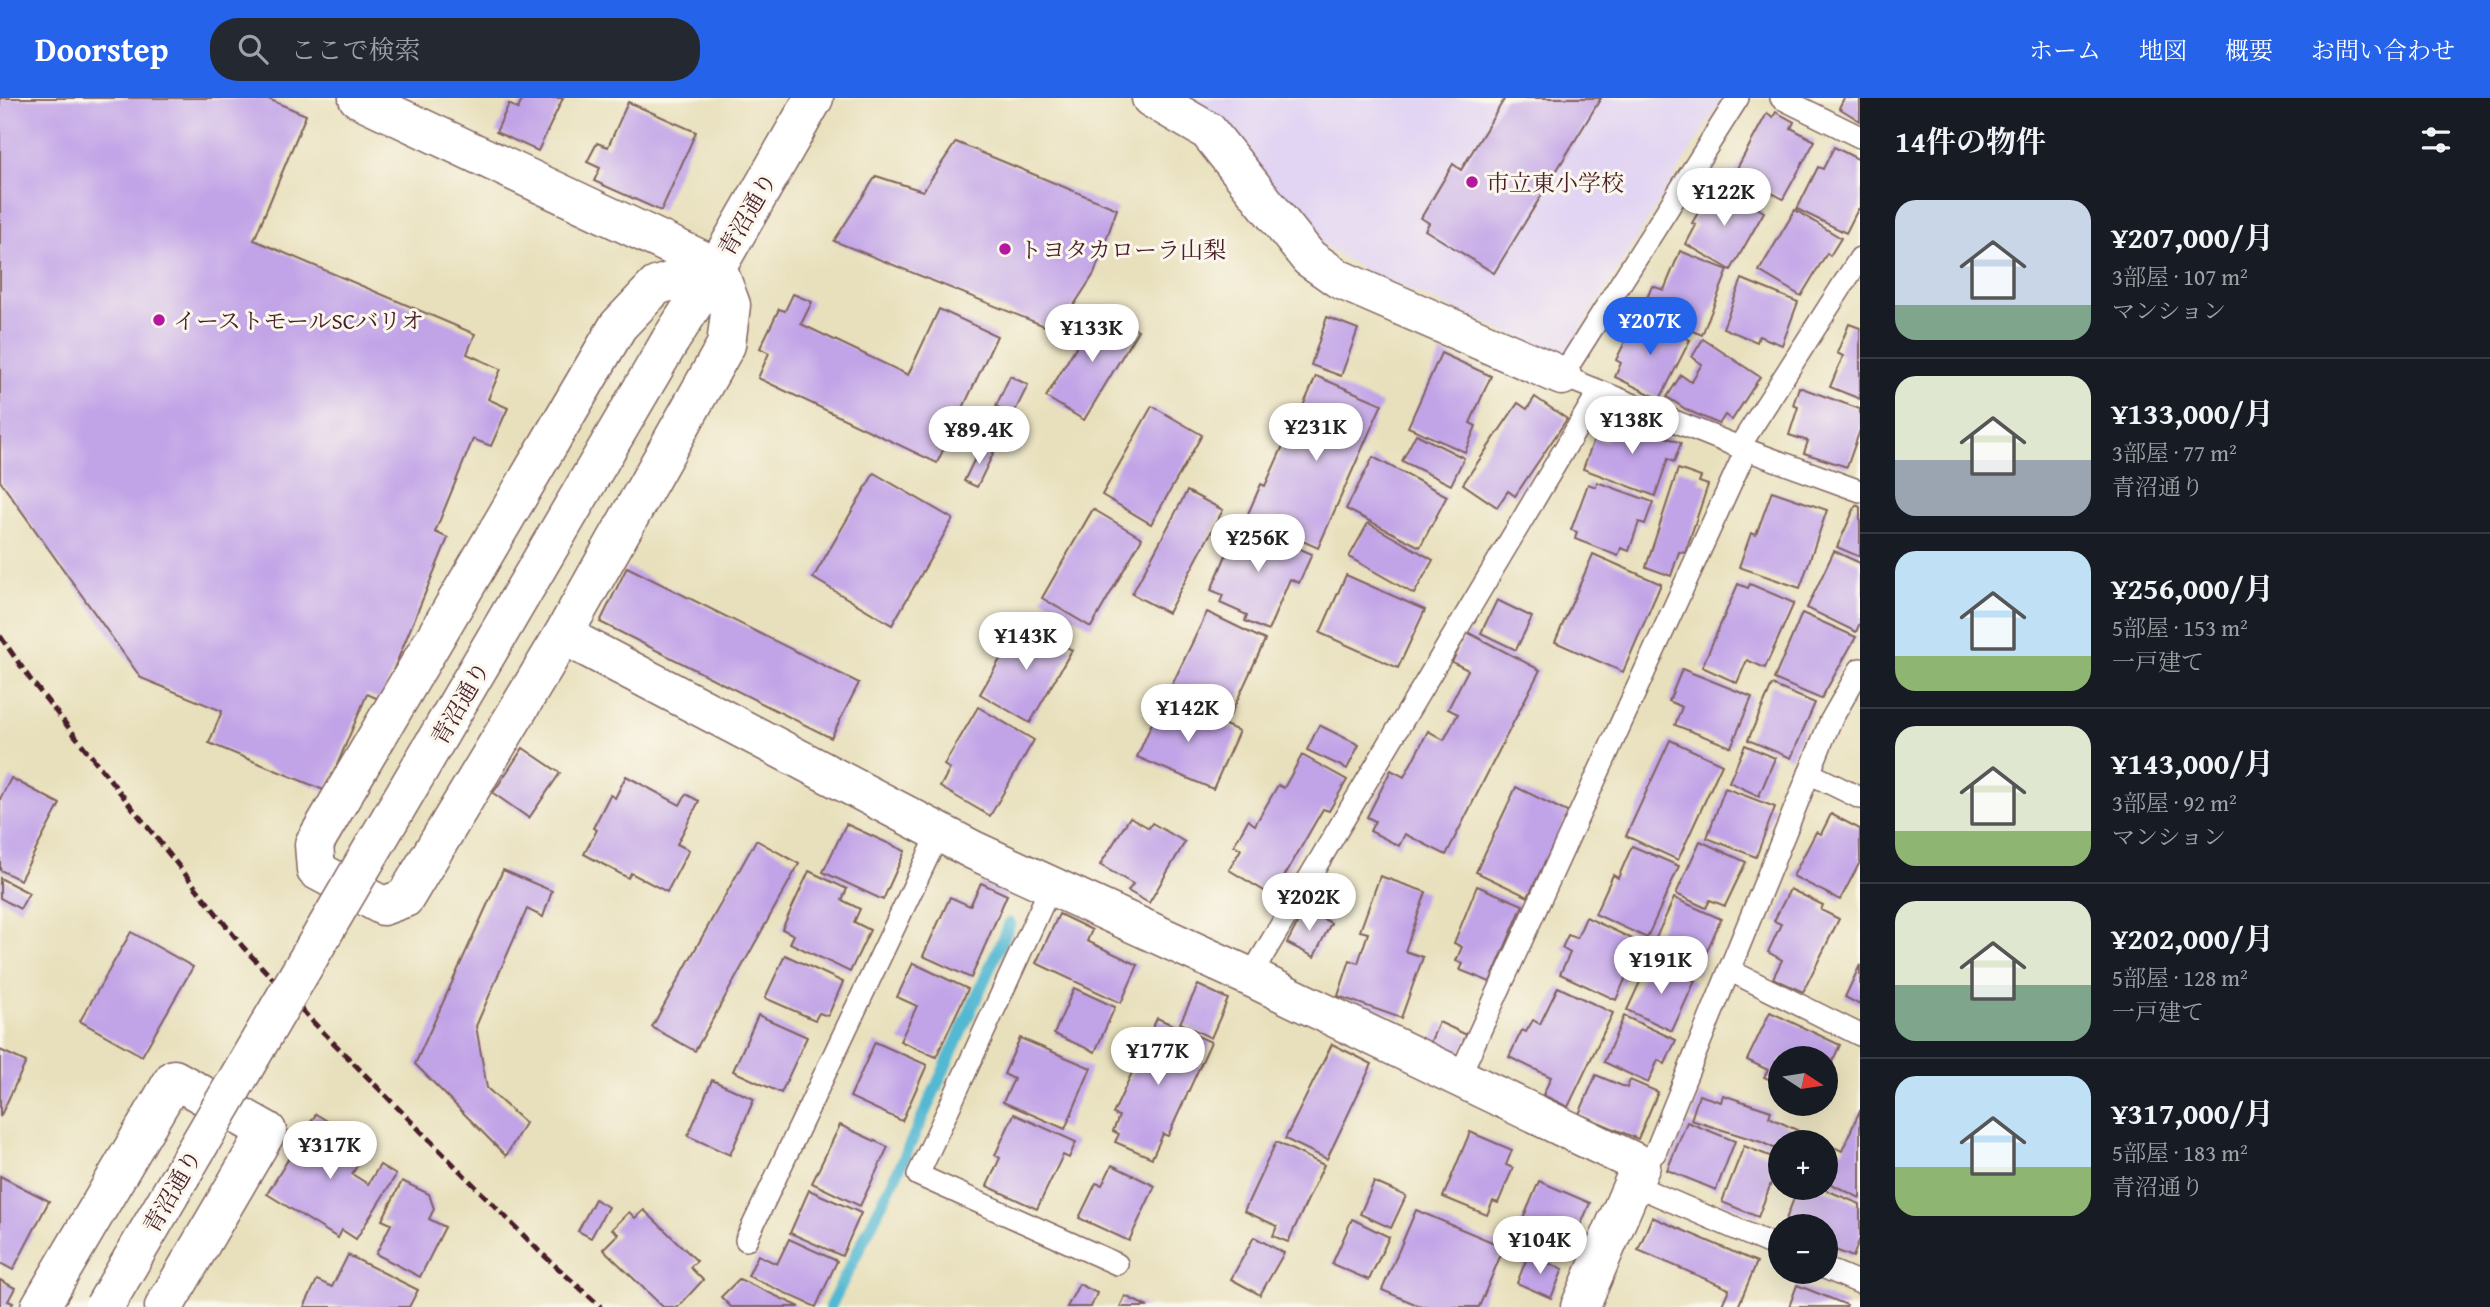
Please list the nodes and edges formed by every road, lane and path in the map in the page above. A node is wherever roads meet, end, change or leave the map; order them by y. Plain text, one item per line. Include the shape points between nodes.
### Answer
1 (358, 98) edge
2 (814, 98) edge
3 (1151, 98) edge
4 (1738, 98) edge
5 (1781, 98) edge
6 (1860, 138) edge
7 (1860, 258) edge
8 (717, 267) junction
9 (1562, 376) junction
10 (1598, 391) junction
11 (1742, 449) junction
12 (1860, 491) edge
13 (563, 635) junction
14 (1860, 669) edge
15 (1809, 773) junction
16 (1860, 798) edge
17 (939, 833) junction
18 (1051, 886) junction
19 (1729, 970) junction
20 (1250, 977) junction
21 (1860, 1035) edge
22 (1458, 1077) junction
23 (1636, 1175) junction
24 (746, 1240) dead end
25 (1768, 1242) edge
26 (1117, 1264) dead end
27 (1838, 1274) edge
28 (1860, 1283) edge
29 (40, 1307) edge
30 (104, 1307) edge
31 (164, 1307) edge
32 (1580, 1307) edge

1 - 8 street
2 - 8 street, 青沼通り
3 - 9 street via 1208,131 1309,258 1339,279
4 - 9 lane
5 - 6 lane
7 - 11 lane
8 - 13 street via 731,305 726,345
8 - 13 street via 656,286 618,327 314,844 316,870 383,906 405,898
8 - 30 street, 青沼通り, bridge
9 - 10 lane
10 - 11 lane
10 - 20 lane
11 - 12 lane
11 - 22 lane
13 - 17 street
14 - 15 lane via 1830,722
15 - 16 lane
15 - 19 lane
17 - 18 street
17 - 24 lane
18 - 20 street
18 - 26 lane via 918,1175
19 - 21 lane
19 - 23 lane via 1655,1153
20 - 22 street
22 - 23 street
23 - 25 lane
23 - 32 street
27 - 28 lane
29 - 31 street via 174,1079 267,1131

